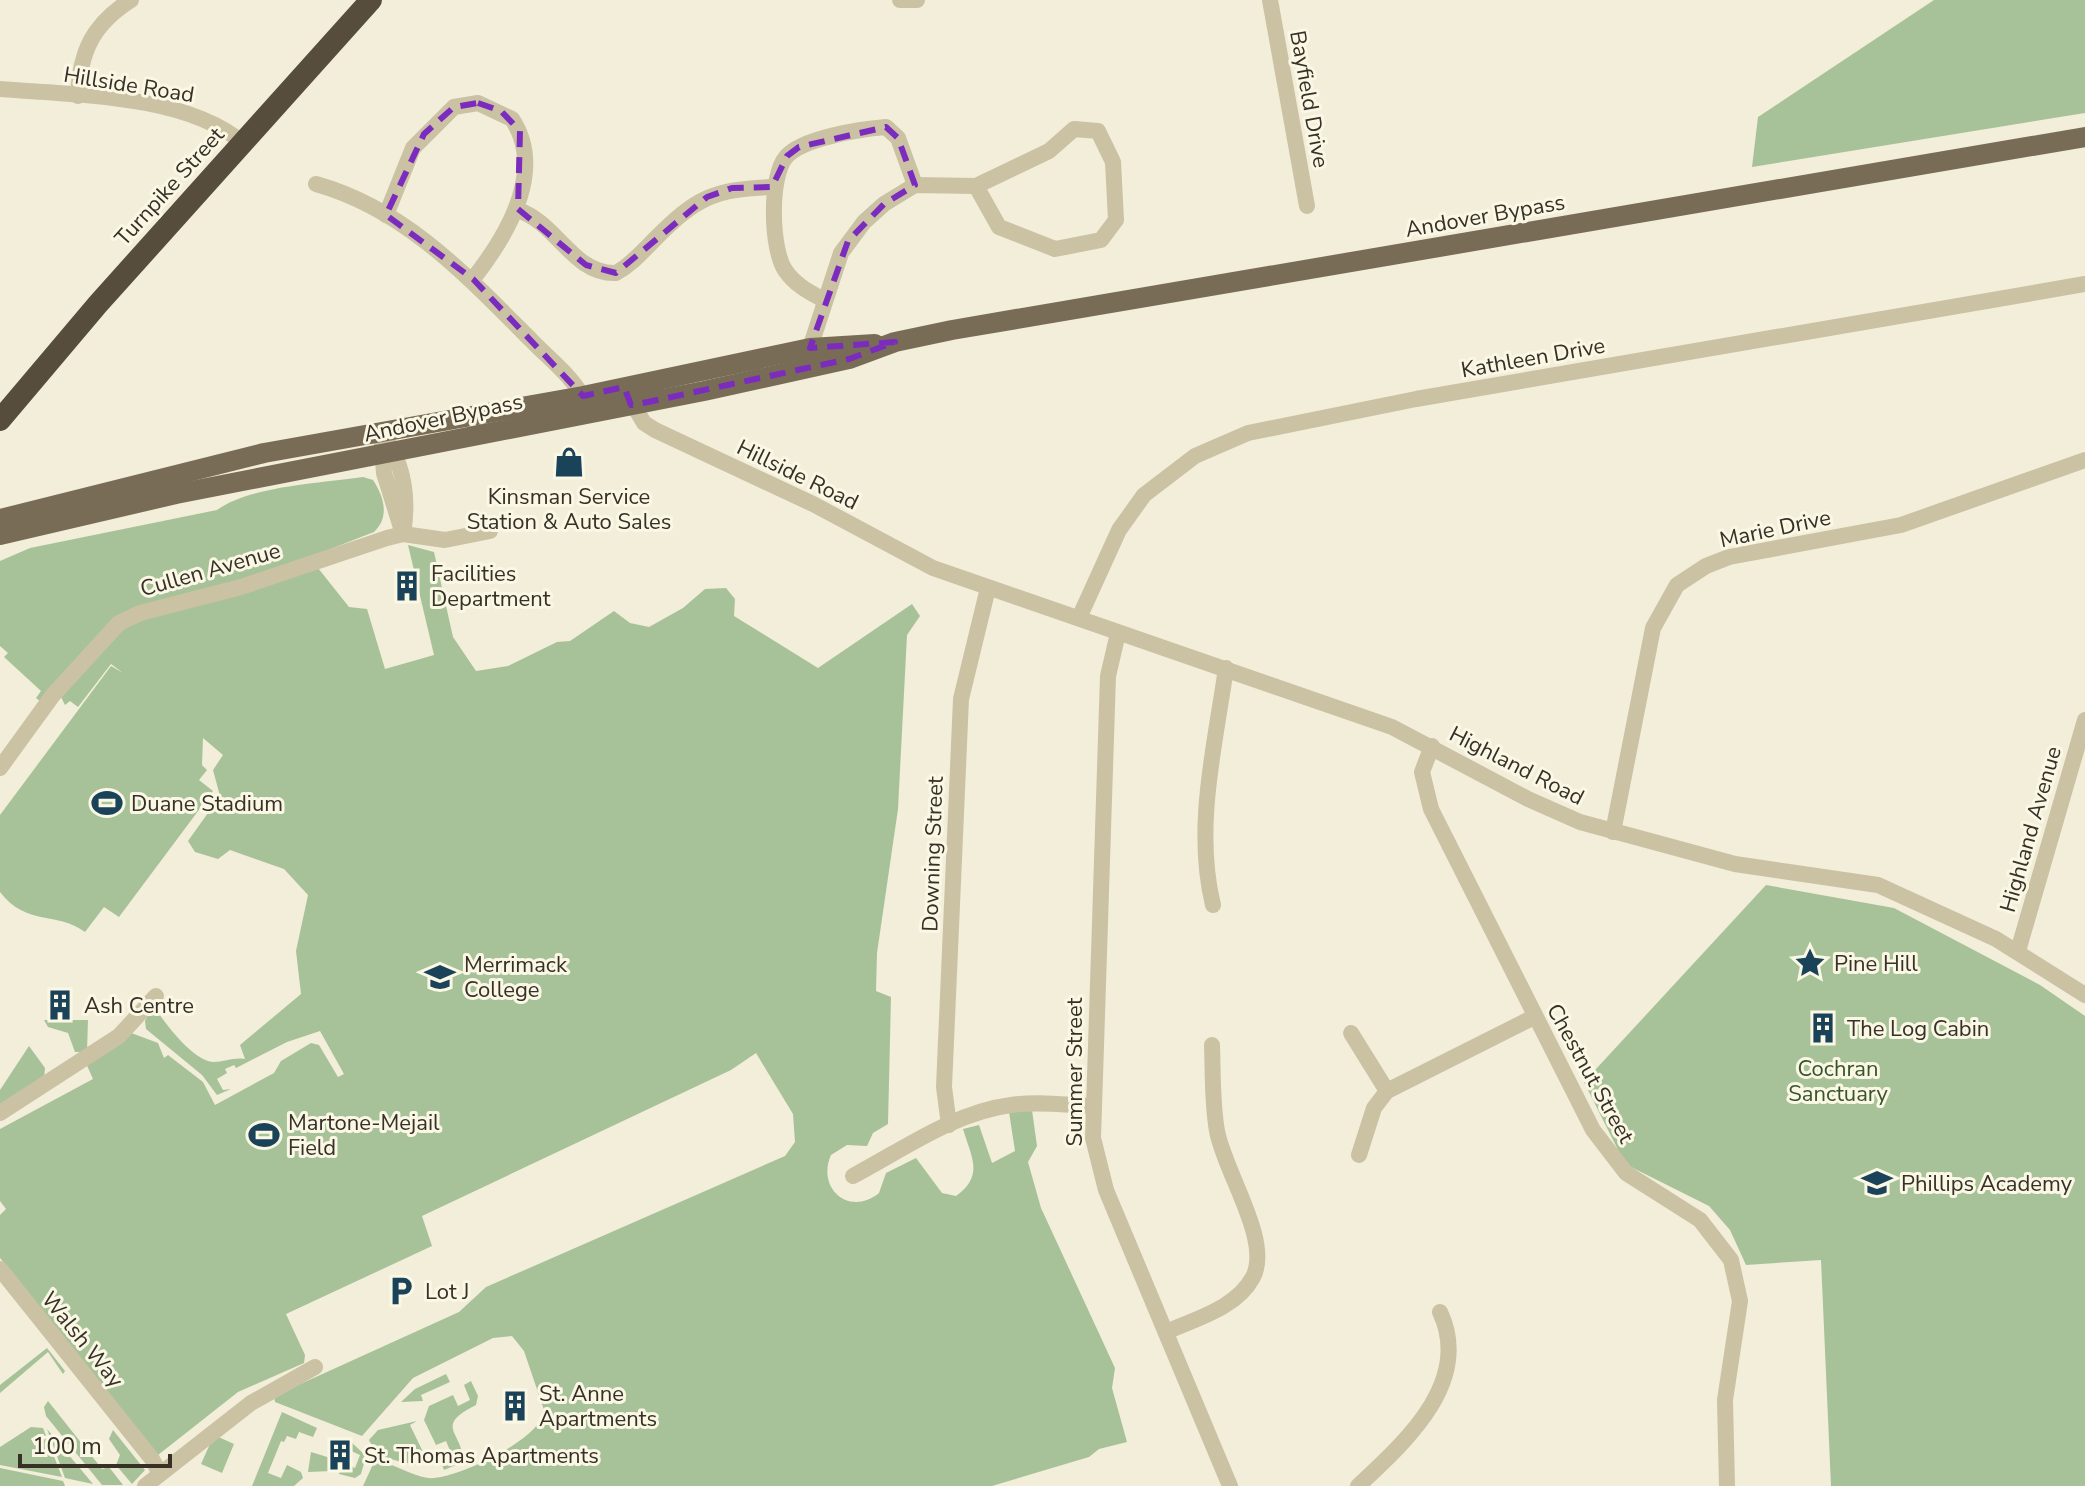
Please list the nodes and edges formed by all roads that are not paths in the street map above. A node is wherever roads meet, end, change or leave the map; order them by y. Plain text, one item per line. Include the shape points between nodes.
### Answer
1 (130, 0) edge
2 (371, 0) edge
3 (900, 0) edge
4 (917, 0) edge
5 (1270, 0) edge
6 (0, 89) edge
7 (78, 96) junction
8 (2085, 137) edge
9 (243, 143) junction
10 (316, 184) dead end
11 (915, 185) junction
12 (976, 186) junction
13 (774, 187) junction
14 (1307, 206) dead end
15 (517, 210) junction
16 (386, 215) junction
17 (473, 279) junction
18 (2085, 284) edge
19 (824, 300) junction
20 (895, 342) junction
21 (810, 348) junction
22 (628, 396) junction
23 (586, 404) junction
24 (2, 413) edge
25 (381, 432) junction
26 (388, 453) junction
27 (2085, 460) edge
28 (6, 516) edge
29 (48, 525) junction
30 (490, 531) dead end
31 (403, 534) junction
32 (0, 535) edge
33 (0, 544) edge
34 (970, 582) joint
35 (988, 588) junction
36 (1079, 618) junction
37 (1118, 633) junction
38 (1226, 668) junction
39 (2085, 720) edge
40 (1432, 746) junction
41 (0, 768) edge
42 (1613, 832) junction
43 (1213, 905) dead end
44 (2018, 951) junction
45 (2085, 995) edge
46 (156, 996) dead end
47 (1534, 1017) junction
48 (1351, 1033) dead end
49 (1212, 1045) dead end
50 (1387, 1091) junction
51 (1092, 1106) junction
52 (0, 1113) edge
53 (949, 1125) junction
54 (1359, 1155) dead end
55 (853, 1176) dead end
56 (0, 1269) edge
57 (1440, 1312) dead end
58 (1166, 1332) junction
59 (315, 1367) dead end
60 (160, 1474) junction
61 (1362, 1485) edge
62 (145, 1486) edge
63 (1230, 1486) edge
64 (1727, 1486) edge

1 - 7 street via 88,41
2 - 9 highway, Turnpike Street
3 - 4 street
5 - 14 street, Bayfield Drive
6 - 7 street, Hillside Road
7 - 9 street, Hillside Road via 192,115 216,123
8 - 20 main road, Andover Bypass
9 - 24 highway, Turnpike Street
10 - 16 street via 353,195
11 - 12 street
11 - 13 street via 898,138 886,127 799,147 779,168
11 - 19 street via 884,204 848,241
12 - 12 street via 1049,151 1074,129 1098,131 1113,162 1116,220 1101,240 1055,249 999,227
13 - 15 street via 732,188 707,197 616,273 586,265 536,218
13 - 19 street via 779,260 791,279
15 - 16 street via 523,160 520,131 501,111 478,103 454,107 424,134 405,164
15 - 17 street via 505,237
16 - 17 street
17 - 23 street
18 - 36 street, Kathleen Drive via 1416,399 1248,433 1195,456 1144,495 1119,530
19 - 21 street
20 - 21 main road, Andover Bypass
20 - 22 main road, Andover Bypass via 849,359
21 - 22 main road, Andover Bypass
22 - 23 main road, Andover Bypass
22 - 34 street, Hillside Road via 644,423 655,430
23 - 25 main road, Andover Bypass
23 - 26 main road, Andover Bypass
25 - 26 street
25 - 28 main road, Andover Bypass via 240,458
26 - 29 main road, Andover Bypass via 150,499
26 - 31 street via 393,511
27 - 42 street, Marie Drive via 1901,525 1747,553 1689,576 1666,599 1653,628
29 - 32 main road, Andover Bypass
29 - 33 main road
30 - 31 street via 445,540
31 - 41 street, Cullen Avenue via 129,617 91,651
34 - 35 street, Highland Road
35 - 36 street, Highland Road
35 - 53 street, Downing Street via 961,699 944,1087
36 - 37 street, Highland Road
37 - 38 street, Highland Road
37 - 51 street, Summer Street via 1108,676
38 - 40 street, Highland Road
38 - 43 street via 1205,821
39 - 44 street, Highland Avenue
40 - 42 street, Highland Road via 1546,808
40 - 47 street, Chestnut Street via 1422,772 1431,809
42 - 44 street, Highland Road via 1735,864 1878,885
44 - 45 street, Highland Road
46 - 52 street via 119,1036
47 - 50 street
47 - 64 street, Chestnut Street via 1609,1154 1626,1173 1700,1220 1731,1260 1740,1301 1725,1400
48 - 50 street
49 - 58 street via 1217,1130 1251,1226 1257,1267 1232,1301
50 - 54 street via 1371,1115
51 - 53 street via 1010,1105
51 - 58 street, Summer Street via 1100,1174
53 - 55 street
56 - 60 street, Walsh Way
57 - 61 street via 1450,1354 1440,1392
58 - 63 street, Summer Street
59 - 60 street via 251,1403
60 - 62 street

